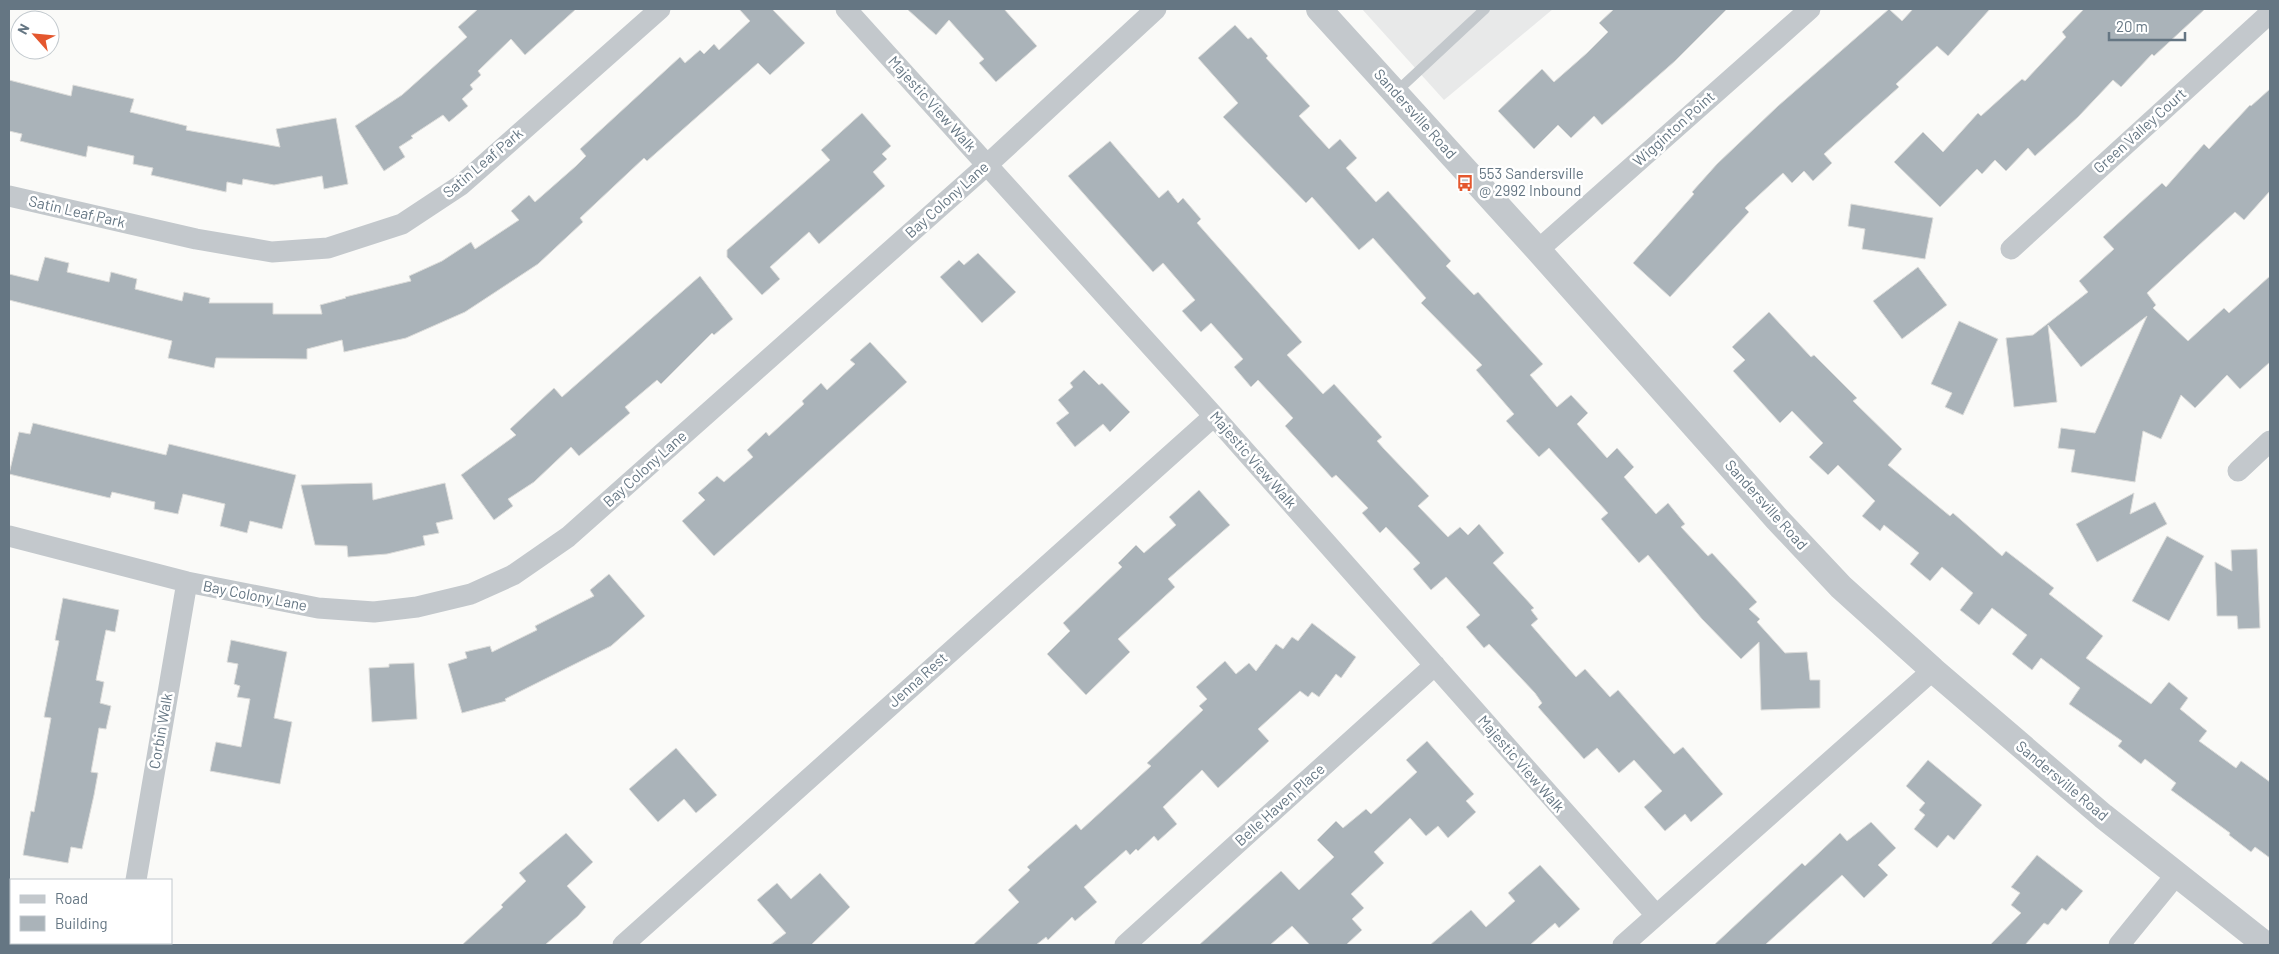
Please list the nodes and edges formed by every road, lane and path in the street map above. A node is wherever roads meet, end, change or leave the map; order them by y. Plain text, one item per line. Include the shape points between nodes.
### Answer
1 (660, 9) edge
2 (846, 9) edge
3 (1156, 9) edge
4 (1319, 9) edge
5 (1485, 9) edge
6 (1810, 9) edge
7 (2270, 13) edge
8 (1396, 92) junction
9 (987, 165) junction
10 (9, 196) edge
11 (2011, 249) dead end
12 (1538, 250) junction
13 (1214, 416) junction
14 (2270, 441) edge
15 (2238, 471) dead end
16 (9, 536) edge
17 (187, 582) junction
18 (1435, 665) junction
19 (1933, 670) junction
20 (2176, 875) junction
21 (136, 879) edge
22 (1656, 916) junction
23 (623, 945) edge
24 (1125, 945) edge
25 (1623, 945) edge
26 (2120, 945) edge
27 (2266, 945) edge

1 - 10 street, Satin Leaf Park via 462,185 402,224 328,248 272,252 196,239
2 - 9 street, Majestic View Walk
3 - 9 street, Bay Colony Lane
4 - 8 street, Sandersville Road
5 - 8 lane
6 - 12 street, Wigginton Point
7 - 11 street, Green Valley Court
8 - 12 street, Sandersville Road
9 - 13 street, Majestic View Walk
9 - 17 street, Bay Colony Lane via 568,537 513,575 471,594 417,607 374,612 318,608
12 - 19 street, Sandersville Road via 1809,553 1841,587
13 - 18 street, Majestic View Walk
13 - 23 street, Jenna Rest
14 - 15 street
16 - 17 street, Bay Colony Lane
17 - 21 street, Corbin Walk
18 - 22 street, Majestic View Walk
18 - 24 street, Belle Haven Place
19 - 20 street, Sandersville Road
19 - 22 street
20 - 26 street
20 - 27 street, Sandersville Road
22 - 25 street

